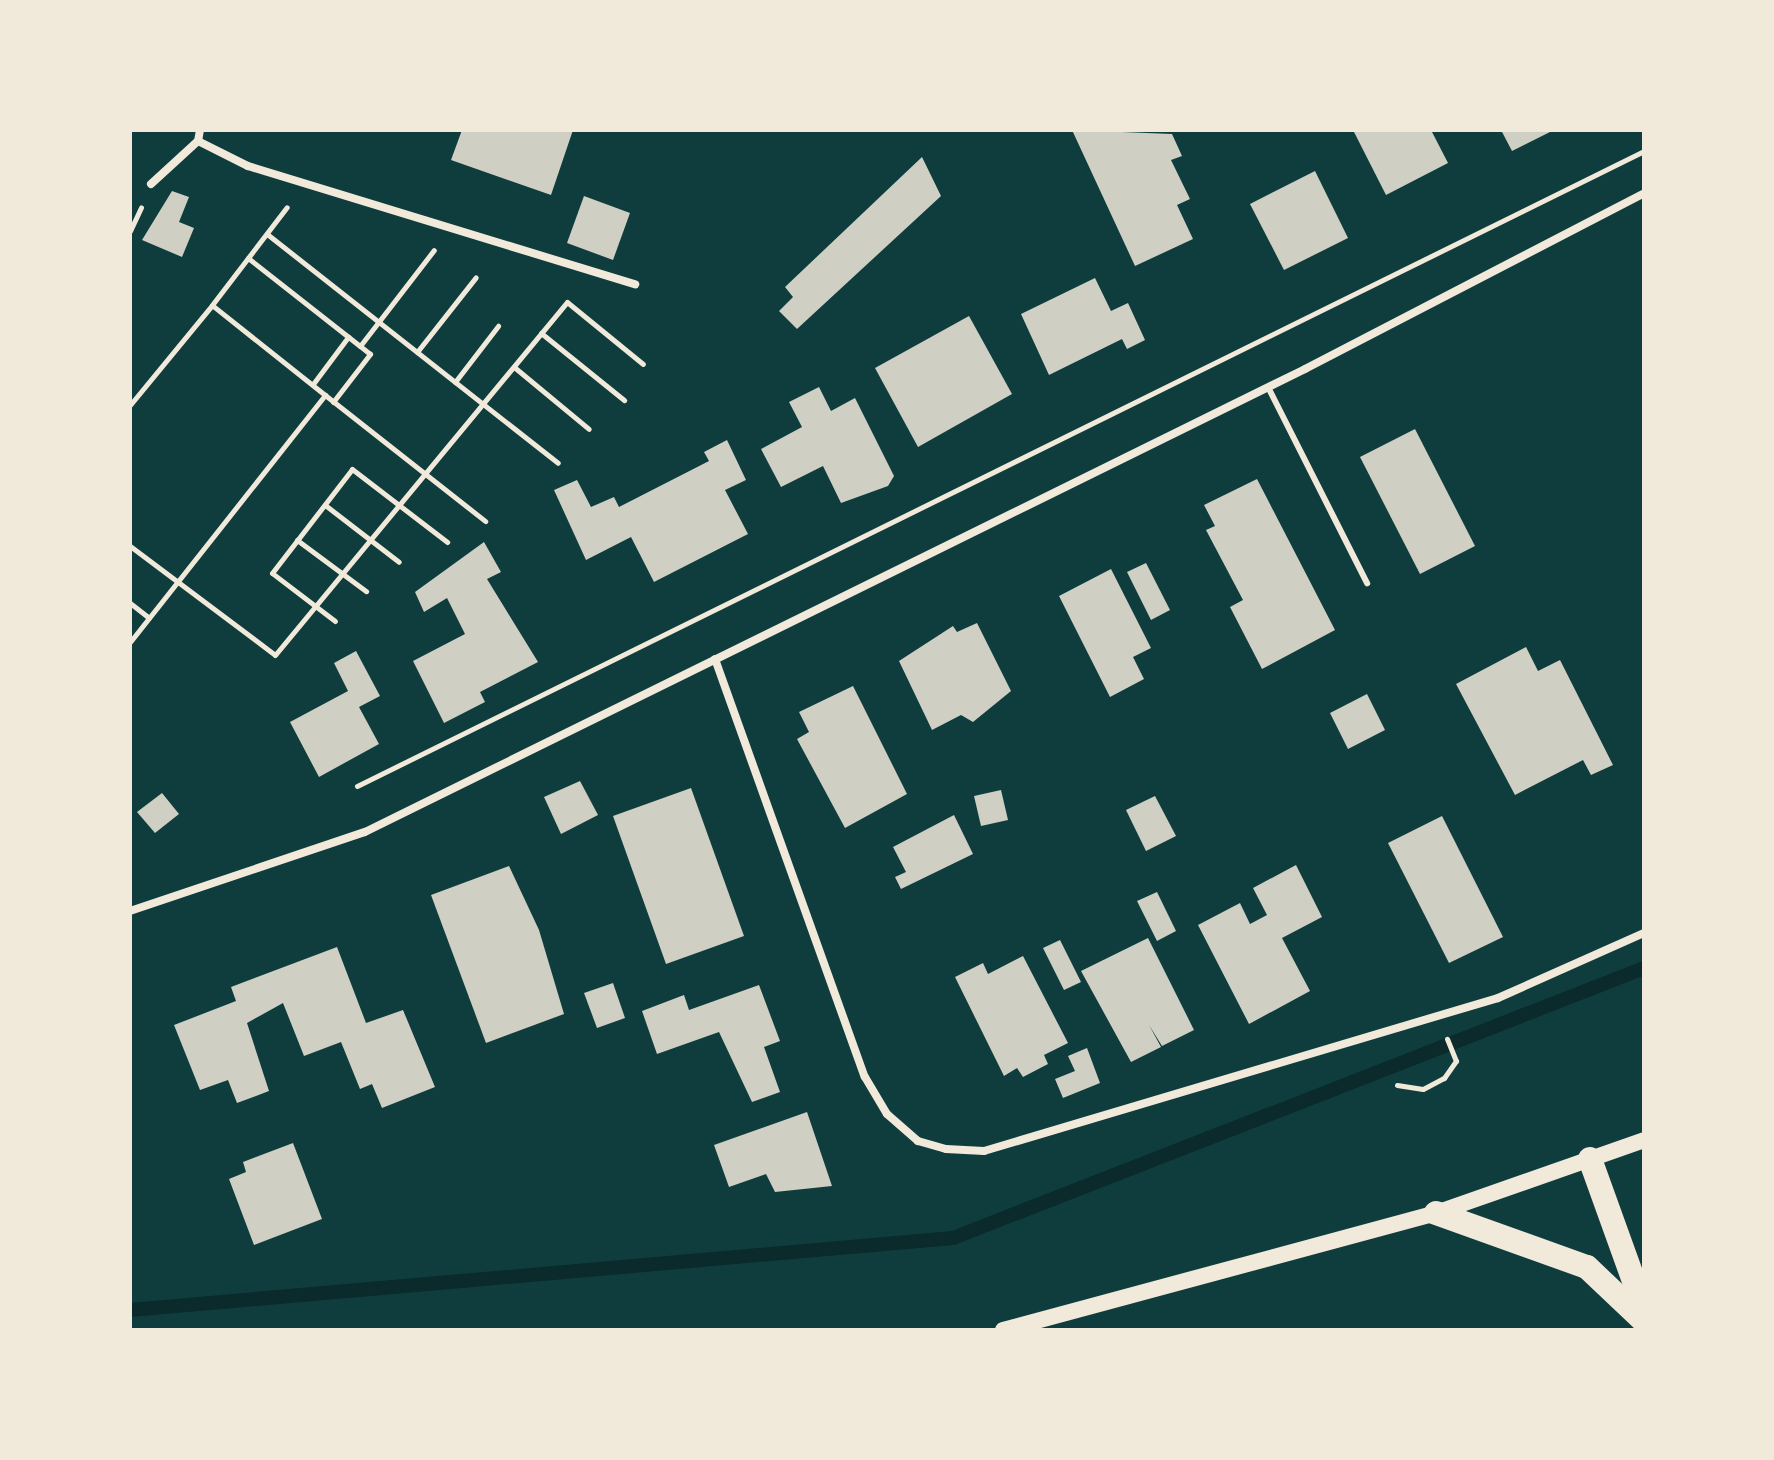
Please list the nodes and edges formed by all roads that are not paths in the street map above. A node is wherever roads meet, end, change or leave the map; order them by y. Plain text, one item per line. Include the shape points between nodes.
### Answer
1 (200, 130) edge
2 (198, 141) junction
3 (151, 184) dead end
4 (1644, 193) edge
5 (635, 284) dead end
6 (1268, 387) junction
7 (1367, 583) dead end
8 (715, 659) junction
9 (130, 911) edge
10 (1644, 933) edge
11 (1644, 1140) edge
12 (1590, 1159) junction
13 (1436, 1213) junction
14 (1644, 1309) edge
15 (1644, 1321) edge
16 (1003, 1330) edge

1 - 2 street
2 - 3 street
2 - 5 street via 299,183
4 - 6 street
6 - 7 lane
6 - 8 street
8 - 9 street via 365,832
8 - 10 street via 865,1077 887,1114 918,1141 984,1151 1498,998
11 - 12 main road
12 - 13 main road
12 - 14 highway
13 - 15 highway via 1587,1267
13 - 16 main road

